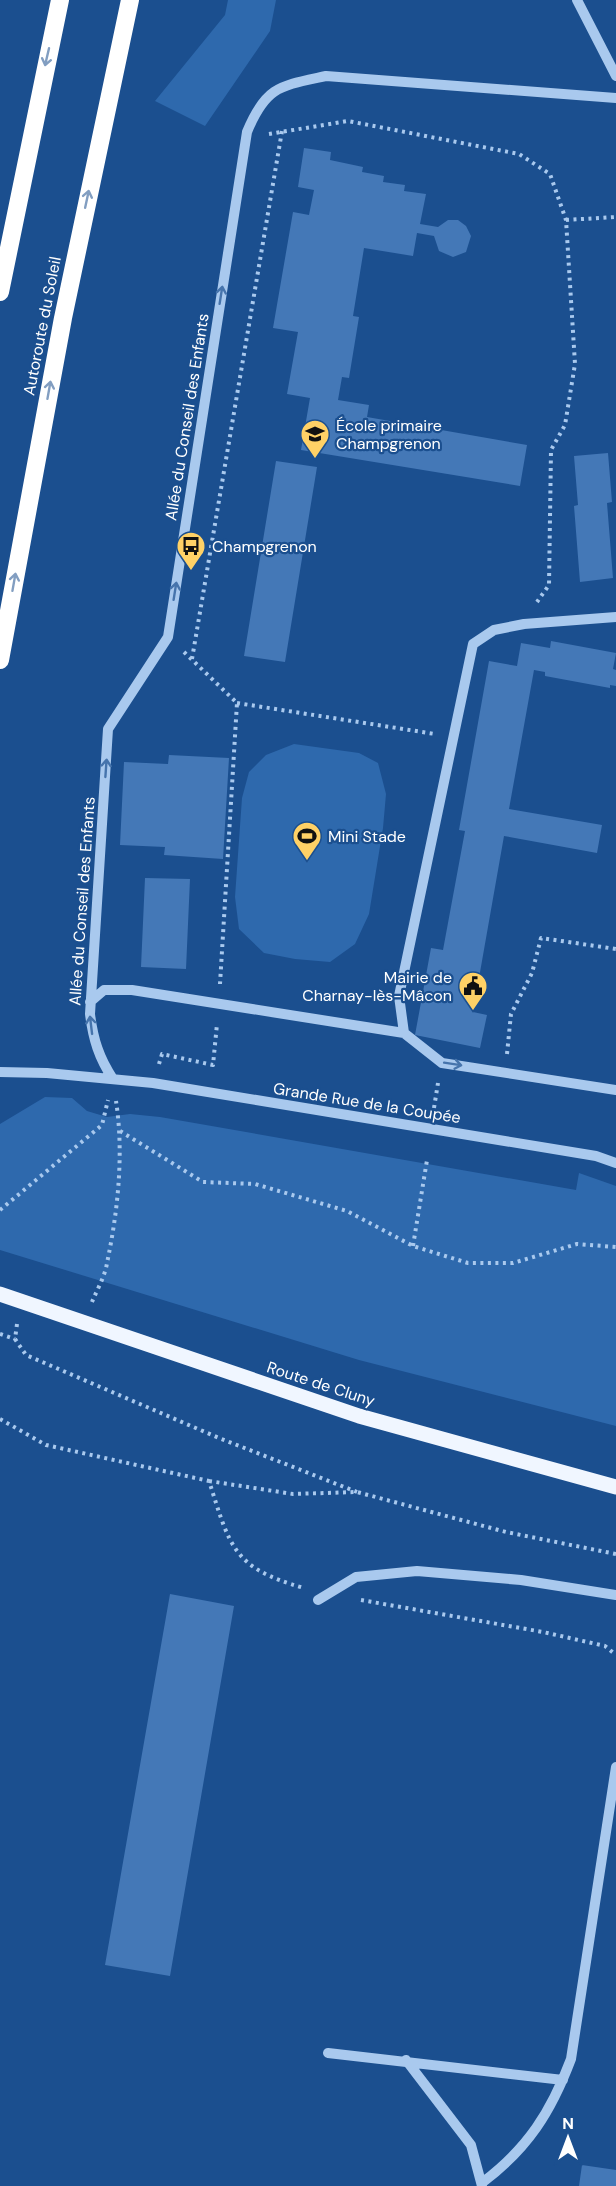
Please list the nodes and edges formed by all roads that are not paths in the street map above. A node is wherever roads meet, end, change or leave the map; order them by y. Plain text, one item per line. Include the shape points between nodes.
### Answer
1 (60, 0) edge
2 (130, 0) edge
3 (577, 0) edge
4 (616, 76) edge
5 (616, 98) edge
6 (0, 291) edge
7 (616, 617) edge
8 (0, 660) edge
9 (90, 1002) junction
10 (404, 1033) junction
11 (0, 1072) edge
12 (113, 1079) junction
13 (616, 1090) edge
14 (616, 1163) edge
15 (0, 1294) edge
16 (616, 1487) edge
17 (616, 1595) edge
18 (322, 1597) road end
19 (616, 1767) edge
20 (328, 2053) dead end
21 (406, 2060) junction
22 (563, 2080) junction
23 (482, 2184) edge

1 -> 6 highway
8 -> 2 highway, Autoroute du Soleil via 63,318
3 - 4 street
9 -> 5 street, Allée du Conseil des Enfants via 108,729 168,637 246,132 257,107 272,92 288,84 327,76
7 - 10 street via 524,624 494,630 473,644 399,996
9 - 10 street via 104,990 122,990
12 -> 9 street, Allée du Conseil des Enfants via 100,1060
10 -> 13 street via 442,1062
11 - 12 street, Grande Rue de la Coupée
12 - 14 street, Grande Rue de la Coupée via 596,1156
15 - 16 main road, Route de Cluny via 359,1416
17 - 18 street via 521,1580 417,1571 356,1577
19 - 22 street via 571,2060
20 - 21 street
21 - 22 street
21 - 23 street via 471,2145
22 - 23 street via 539,2124 510,2162

